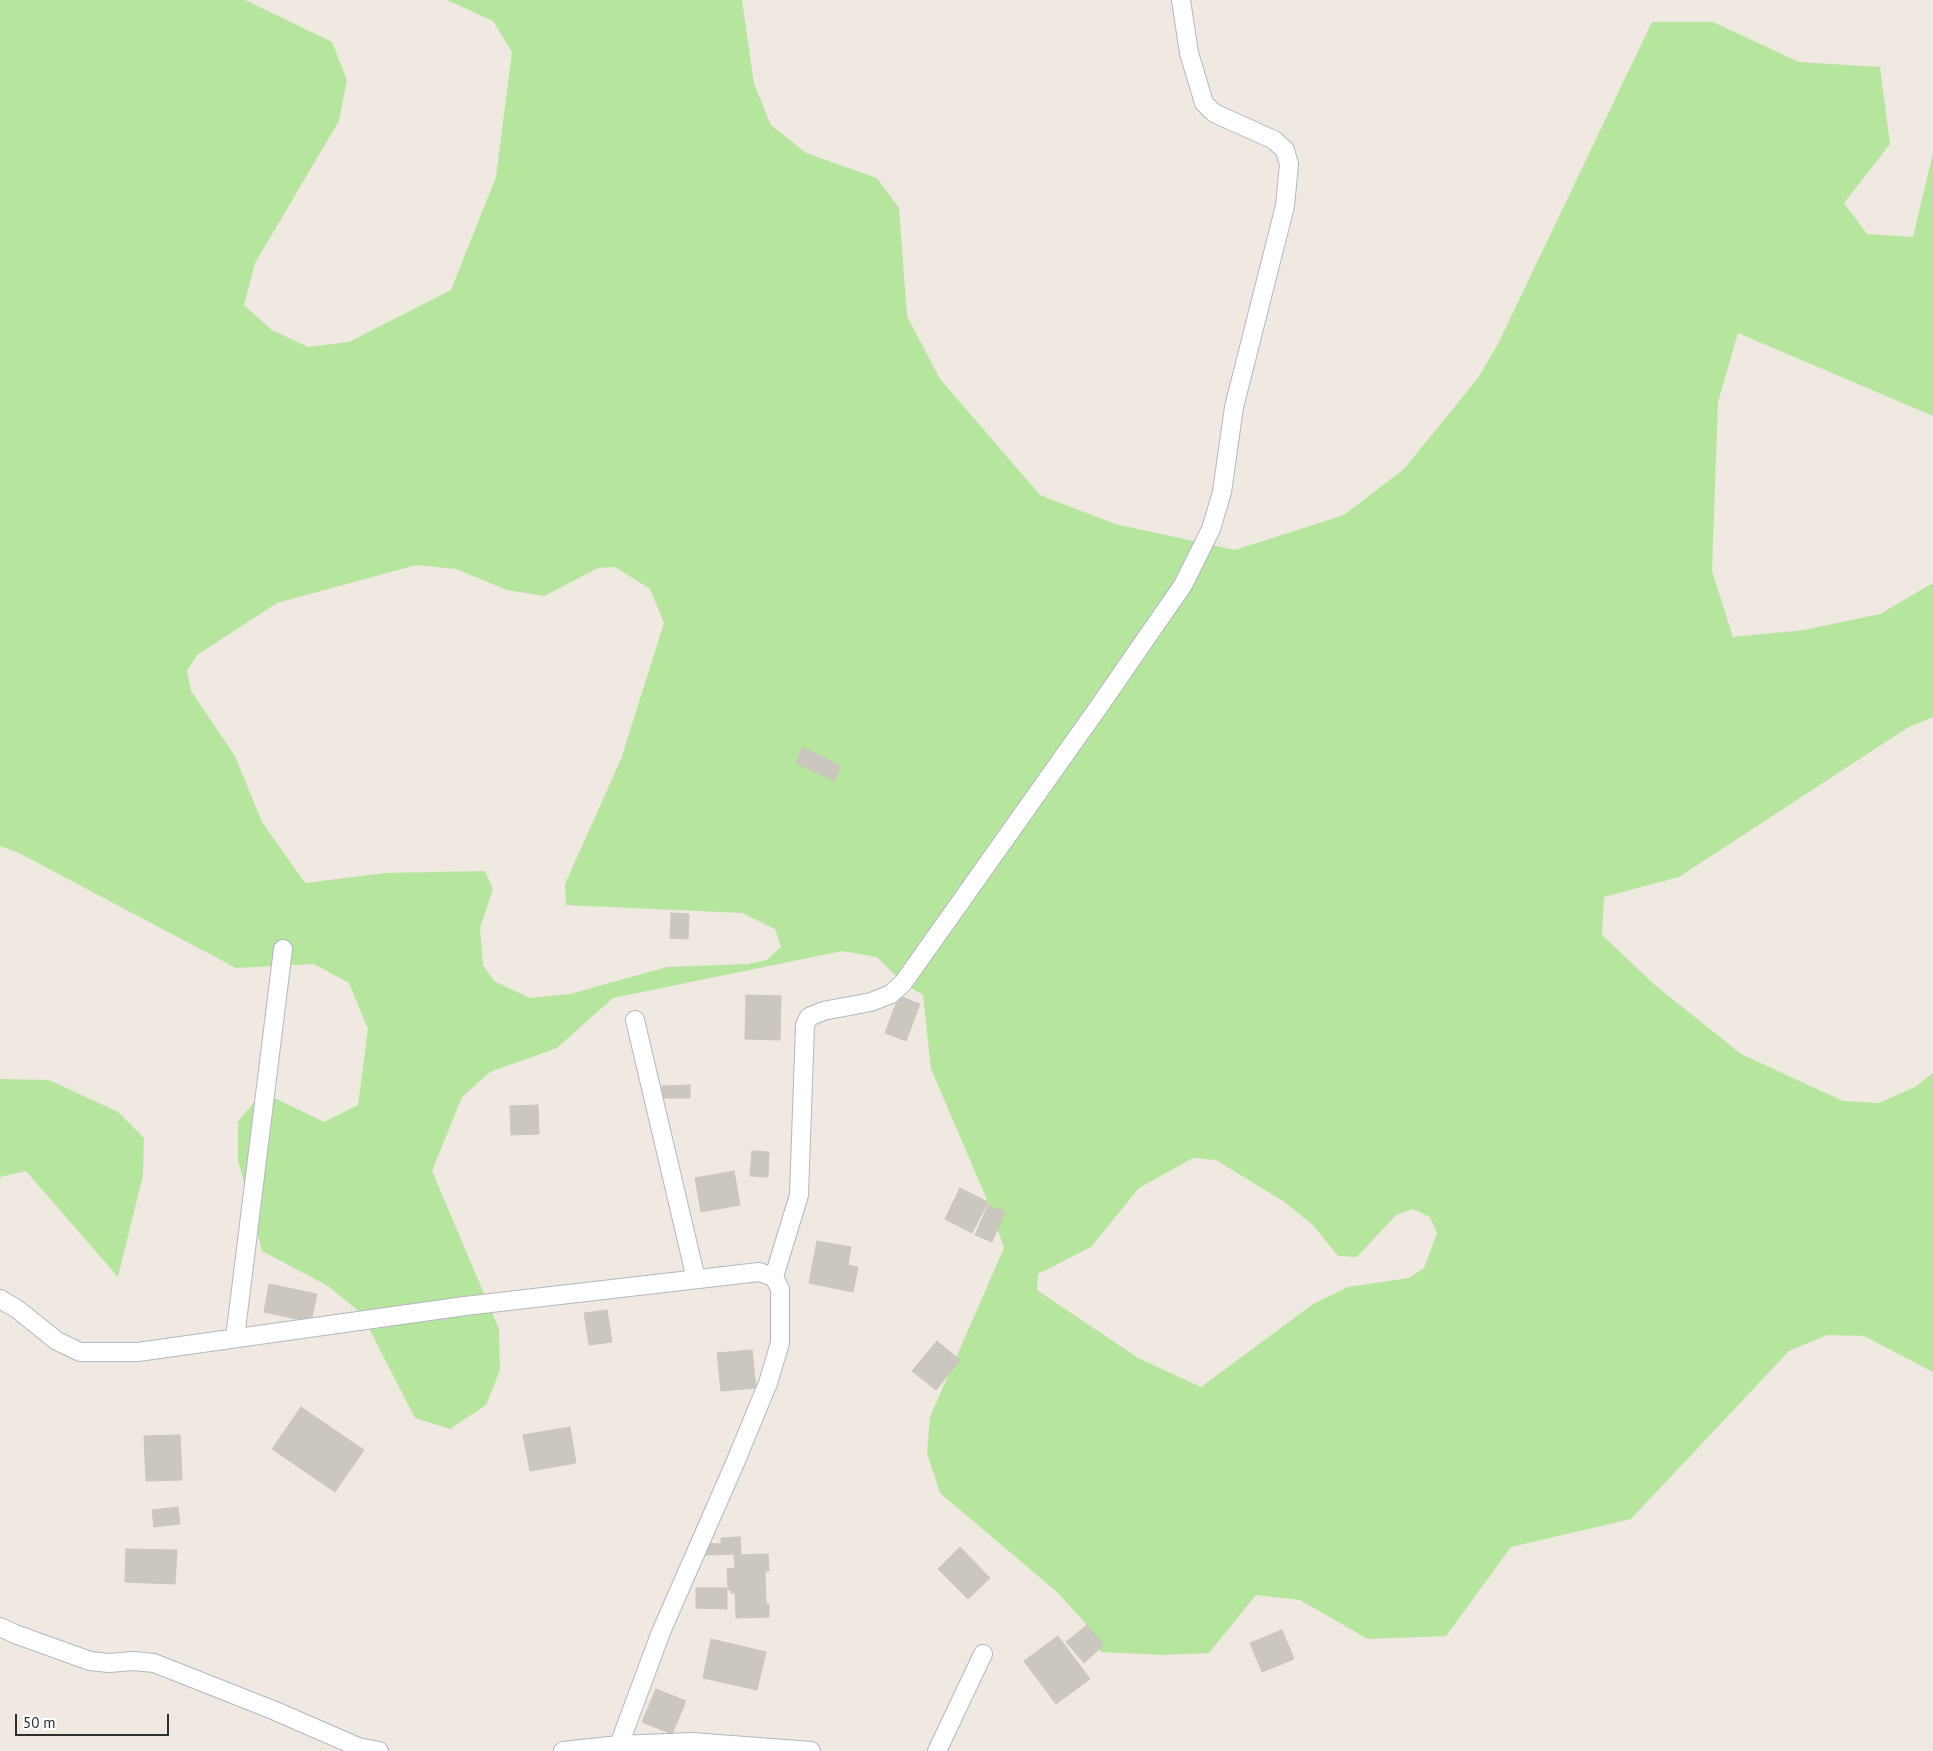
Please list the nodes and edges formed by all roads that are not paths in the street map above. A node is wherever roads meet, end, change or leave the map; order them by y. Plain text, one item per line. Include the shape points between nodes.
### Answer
1 (1181, 0) edge
2 (283, 949) dead end
3 (635, 1020) dead end
4 (774, 1276) junction
5 (696, 1279) junction
6 (0, 1299) edge
7 (235, 1338) junction
8 (0, 1627) edge
9 (983, 1654) dead end
10 (619, 1745) junction
11 (379, 1751) edge
12 (563, 1751) edge
13 (811, 1751) edge
14 (937, 1751) edge

1 - 4 street via 1189,53 1204,103 1214,113 1274,140 1285,150 1289,164 1284,206 1234,406 1222,492 1211,529 1182,584 1100,705 903,983 891,994 871,1002 809,1016 805,1025 799,1195
2 - 7 street
3 - 5 street
4 - 5 street via 759,1272
4 - 10 street via 780,1289 780,1343 768,1383 660,1632
5 - 7 street via 465,1306
6 - 7 street via 57,1341 80,1352 138,1352
8 - 11 street via 90,1661 154,1663 358,1747
9 - 14 street
10 - 12 street
10 - 13 street via 692,1742

